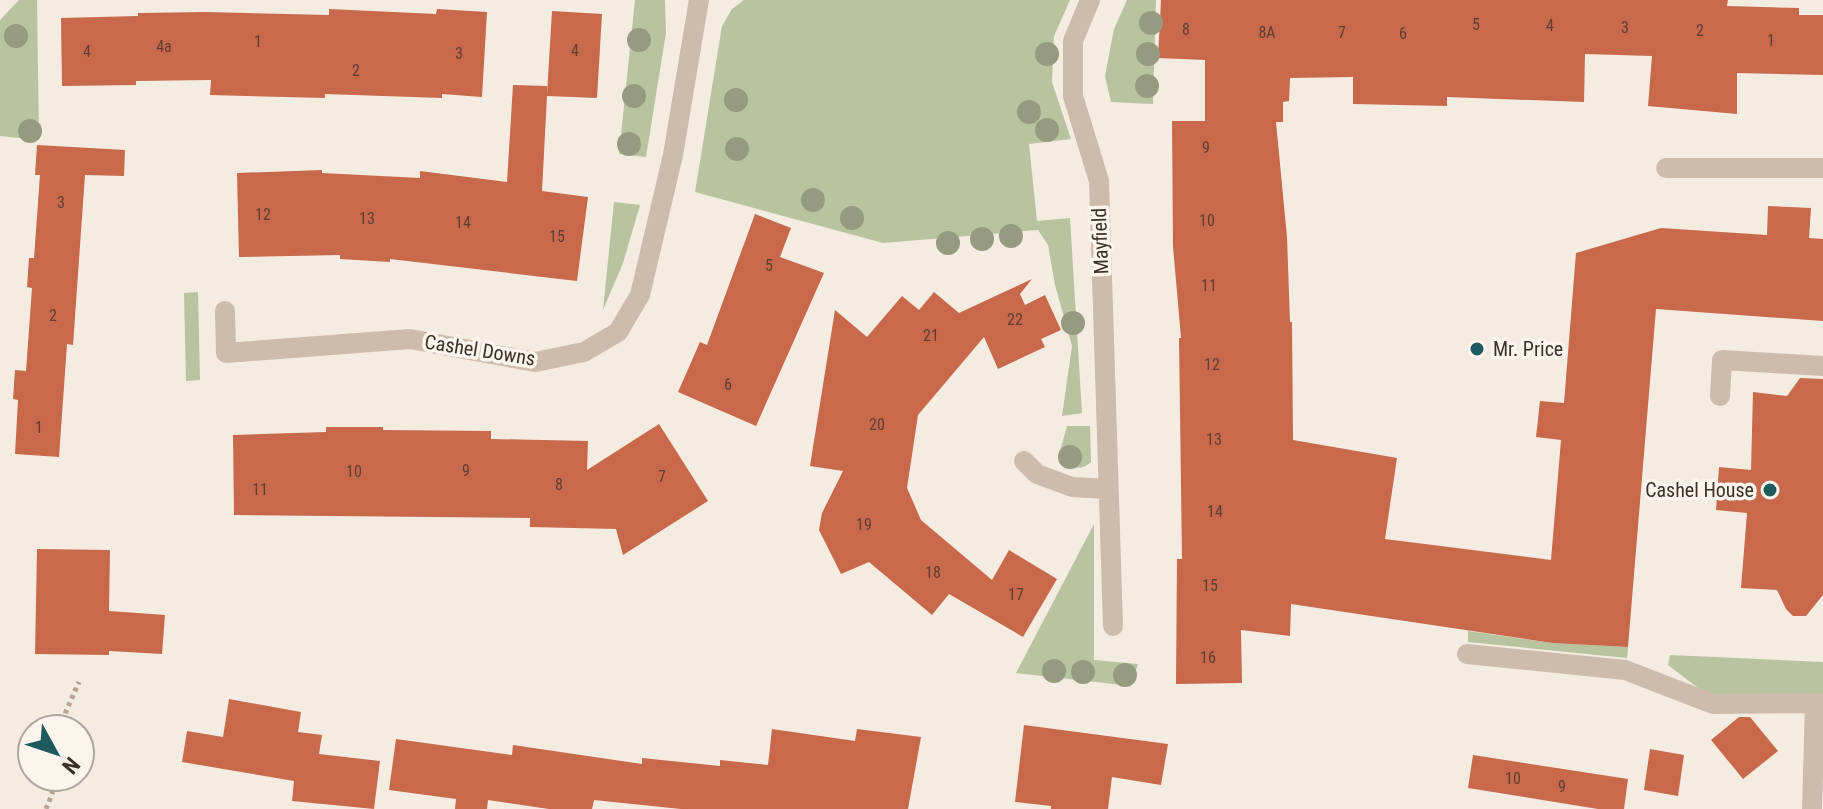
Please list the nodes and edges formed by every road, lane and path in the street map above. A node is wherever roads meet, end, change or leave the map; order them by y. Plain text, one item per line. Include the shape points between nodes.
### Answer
1 (699, 0) edge
2 (1090, 0) edge
3 (1666, 168) dead end
4 (1823, 168) edge
5 (225, 311) dead end
6 (1823, 366) edge
7 (1720, 396) dead end
8 (1024, 461) dead end
9 (1108, 489) junction
10 (1113, 626) dead end
11 (1467, 654) dead end
12 (79, 682) dead end
13 (1819, 704) edge
14 (65, 713) edge
15 (1812, 809) edge

1 - 5 street, Cashel Downs via 673,155 640,295 618,332 584,352 535,362 410,339 226,353
2 - 9 street, Mayfield via 1073,41 1073,96 1099,181
3 - 4 street
6 - 7 street via 1722,360
8 - 9 street via 1037,474 1072,487
9 - 10 street, Mayfield
11 - 13 street via 1625,670 1713,704
12 - 14 path
13 - 15 street

